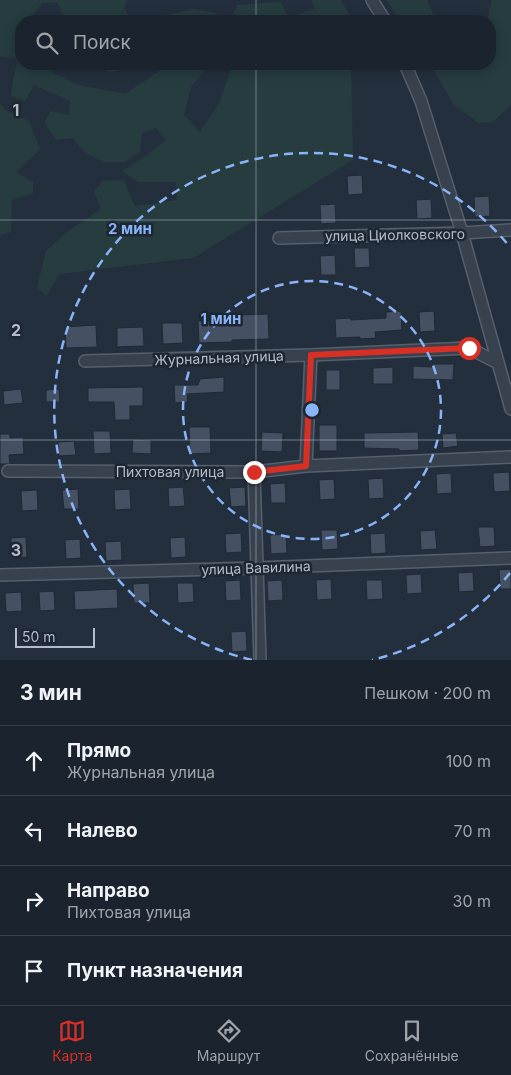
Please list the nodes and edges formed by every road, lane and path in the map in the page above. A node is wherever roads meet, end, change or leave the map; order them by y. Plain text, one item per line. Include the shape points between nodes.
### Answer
1 (372, 0) edge
2 (381, 15) edge
3 (408, 70) edge
4 (511, 230) edge
5 (462, 233) junction
6 (279, 238) dead end
7 (311, 355) junction
8 (85, 361) dead end
9 (498, 363) junction
10 (508, 381) edge
11 (511, 409) edge
12 (511, 457) edge
13 (306, 466) junction
14 (8, 470) dead end
15 (254, 472) junction
16 (511, 558) edge
17 (257, 568) junction
18 (0, 574) edge
19 (260, 660) edge

1 - 2 street
3 - 5 street via 421,100
4 - 5 street, улица Циолковского
5 - 6 street, улица Циолковского
5 - 9 street
7 - 8 street, Журнальная улица
7 - 9 street, Журнальная улица via 469,348
7 - 13 street
9 - 10 street
10 - 11 street
12 - 13 street, Пихтовая улица
13 - 15 street, Пихтовая улица
14 - 15 street, Пихтовая улица
15 - 17 street
16 - 17 street, улица Вавилина
17 - 18 street, улица Вавилина
17 - 19 street

